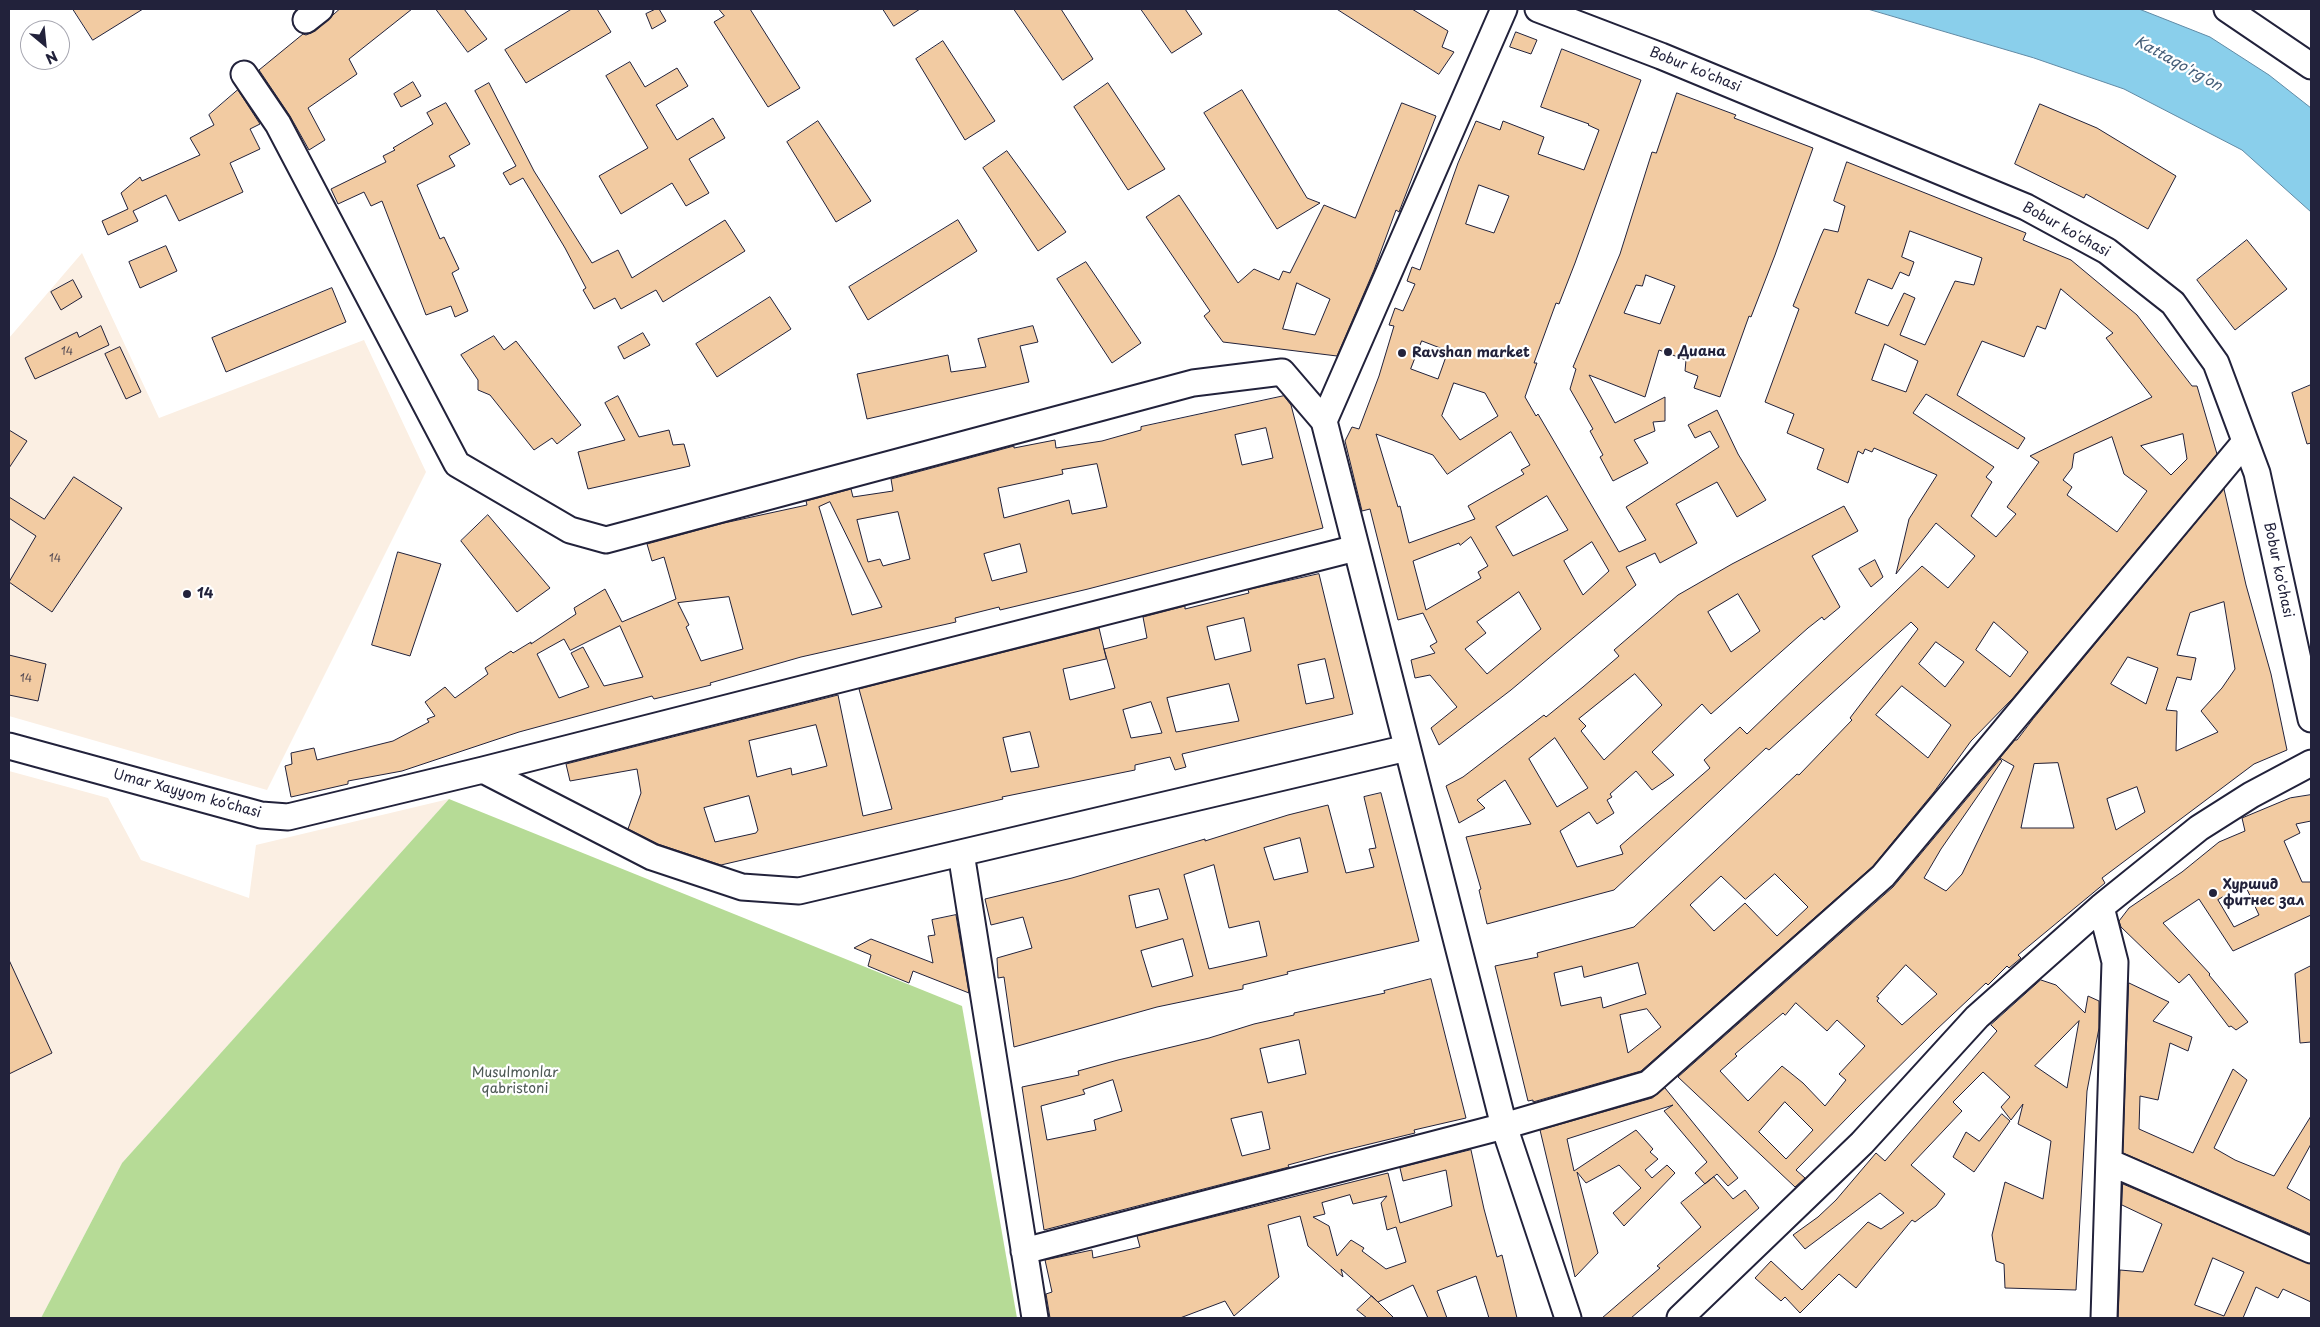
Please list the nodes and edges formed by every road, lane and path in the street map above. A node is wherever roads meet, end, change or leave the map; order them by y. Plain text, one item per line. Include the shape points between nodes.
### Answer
1 (1504, 9) edge
2 (1538, 9) edge
3 (2227, 9) edge
4 (2311, 66) edge
5 (244, 74) dead end
6 (1324, 421) junction
7 (2245, 442) junction
8 (1356, 548) junction
9 (2311, 720) edge
10 (9, 746) edge
11 (1407, 748) junction
12 (2311, 763) edge
13 (483, 770) junction
14 (961, 853) junction
15 (2101, 907) junction
16 (1504, 1126) junction
17 (2109, 1162) junction
18 (2311, 1250) edge
19 (1024, 1251) junction
20 (1034, 1318) edge
21 (1568, 1318) edge
22 (1680, 1318) edge
23 (2104, 1318) edge

1 - 6 street
2 - 7 street, Bobur ko'chasi via 1678,63 2017,204 2106,251 2173,303 2216,363
3 - 4 street
5 - 6 street via 278,124 457,464 570,530 606,540 1193,383 1282,372
6 - 8 street
7 - 9 street, Bobur ko'chasi via 2257,473
7 - 16 street via 1883,876 1648,1084
8 - 11 street
8 - 13 street, Umar Xayyom ko‘chasi
10 - 13 street, Umar Xayyom ko‘chasi via 260,814 288,817
11 - 14 street
11 - 16 street
12 - 15 street via 2199,828
13 - 14 street via 652,856 742,887 799,891
14 - 19 street
15 - 17 street via 2115,962
15 - 22 street via 1977,1017 1862,1142
16 - 19 street
16 - 21 street
17 - 18 street
17 - 23 street
19 - 20 street

